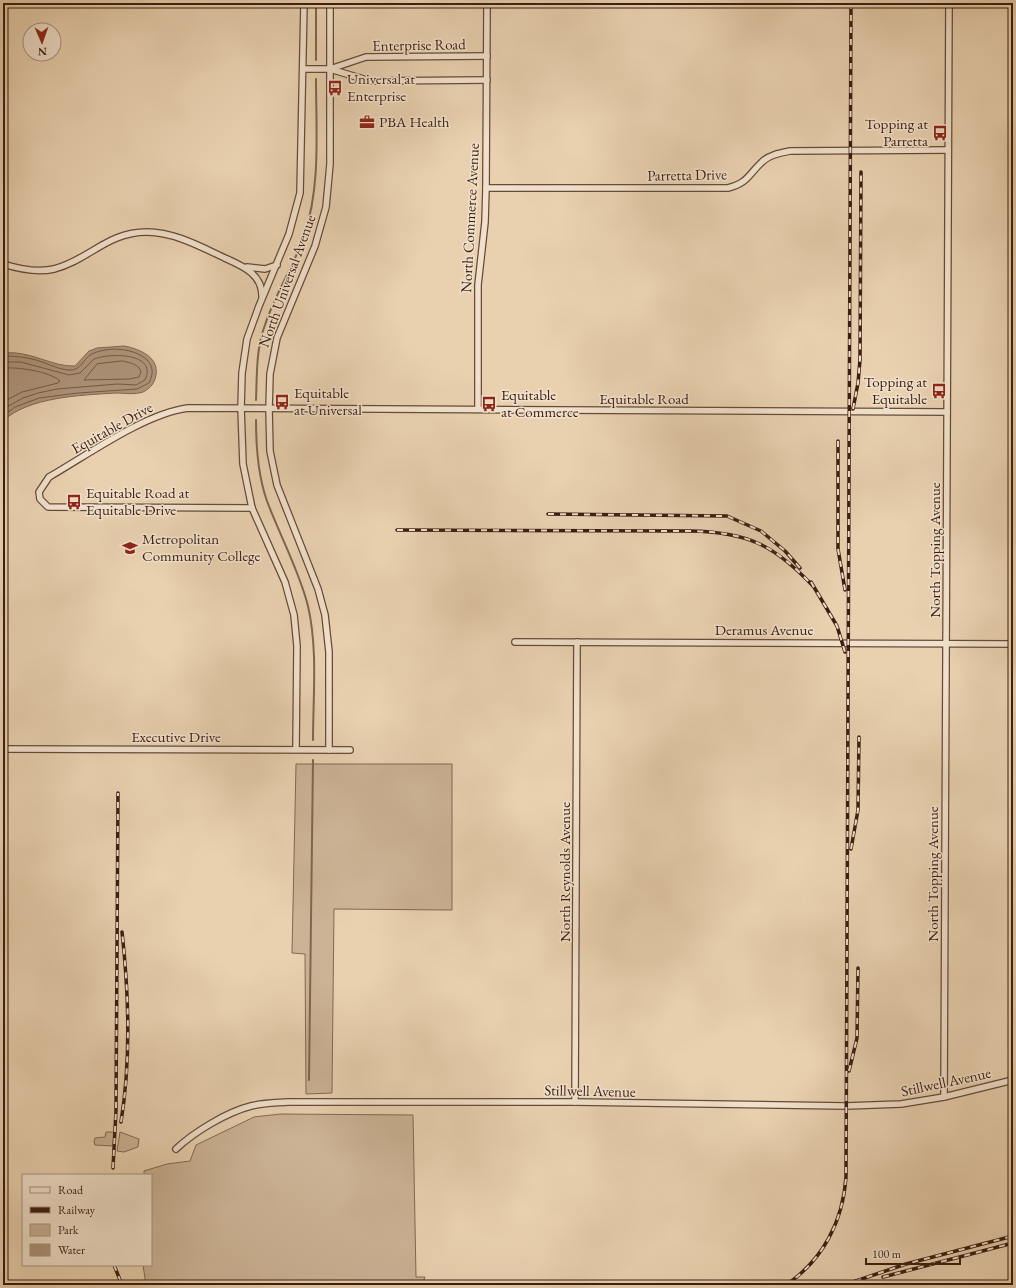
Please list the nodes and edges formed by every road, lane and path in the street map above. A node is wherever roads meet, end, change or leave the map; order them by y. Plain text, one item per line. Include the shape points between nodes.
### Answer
1 (304, 3) edge
2 (330, 3) edge
3 (487, 3) edge
4 (949, 3) edge
5 (487, 56) junction
6 (303, 69) junction
7 (330, 69) junction
8 (487, 80) junction
9 (948, 150) junction
10 (486, 188) junction
11 (3, 264) edge
12 (241, 265) junction
13 (277, 265) junction
14 (262, 298) junction
15 (241, 408) junction
16 (269, 409) junction
17 (478, 410) junction
18 (947, 412) junction
19 (252, 508) junction
20 (515, 642) dead end
21 (577, 642) junction
22 (946, 643) junction
23 (1013, 644) edge
24 (3, 749) edge
25 (296, 749) junction
26 (329, 750) junction
27 (350, 750) dead end
28 (1013, 1080) edge
29 (944, 1097) junction
30 (575, 1102) junction
31 (176, 1149) dead end

1 - 6 street, North Universal Avenue
2 - 7 street, North Universal Avenue
3 - 5 street, North Commerce Avenue
4 - 9 street, North Topping Avenue
5 - 7 street, Enterprise Road via 366,58
5 - 8 street, North Commerce Avenue
6 - 7 street, Enterprise Road
6 - 13 street, North Universal Avenue via 300,193 294,219
7 - 8 street, Enterprise Road via 370,80
7 - 16 street, North Universal Avenue via 330,164 326,207 315,246 277,338 270,374
8 - 10 street, North Commerce Avenue
9 - 10 street, Parretta Drive via 778,153 761,162 744,182 728,188
9 - 18 street, North Topping Avenue
10 - 17 street, North Commerce Avenue via 478,285
11 - 12 street via 18,269 54,268 68,264 112,239 149,232 190,242
12 - 13 street via 259,269
12 - 14 street via 259,280
13 - 14 street, North Universal Avenue
14 - 15 street, North Universal Avenue via 244,353
15 - 16 street, Equitable Drive
15 - 19 street, North Universal Avenue via 243,464
15 - 19 street, Equitable Drive via 188,408 161,414 49,477 39,492 40,499 48,507
16 - 17 street, Equitable Road
16 - 26 street, North Universal Avenue via 270,451 277,485 318,589 325,616 329,652
17 - 18 street, Equitable Road
18 - 22 street, North Topping Avenue
19 - 25 street, North Universal Avenue via 285,582 294,615 297,646
20 - 21 street, Deramus Avenue
21 - 22 street, Deramus Avenue
21 - 30 street, North Reynolds Avenue
22 - 23 street, Deramus Avenue
22 - 29 street, North Topping Avenue
24 - 25 street, Executive Drive
25 - 26 street, Executive Drive
26 - 27 street, Executive Drive
28 - 29 street, Stillwell Avenue
29 - 30 street, Stillwell Avenue via 901,1104 846,1106
30 - 31 street, Stillwell Avenue via 264,1104 236,1111 186,1140

